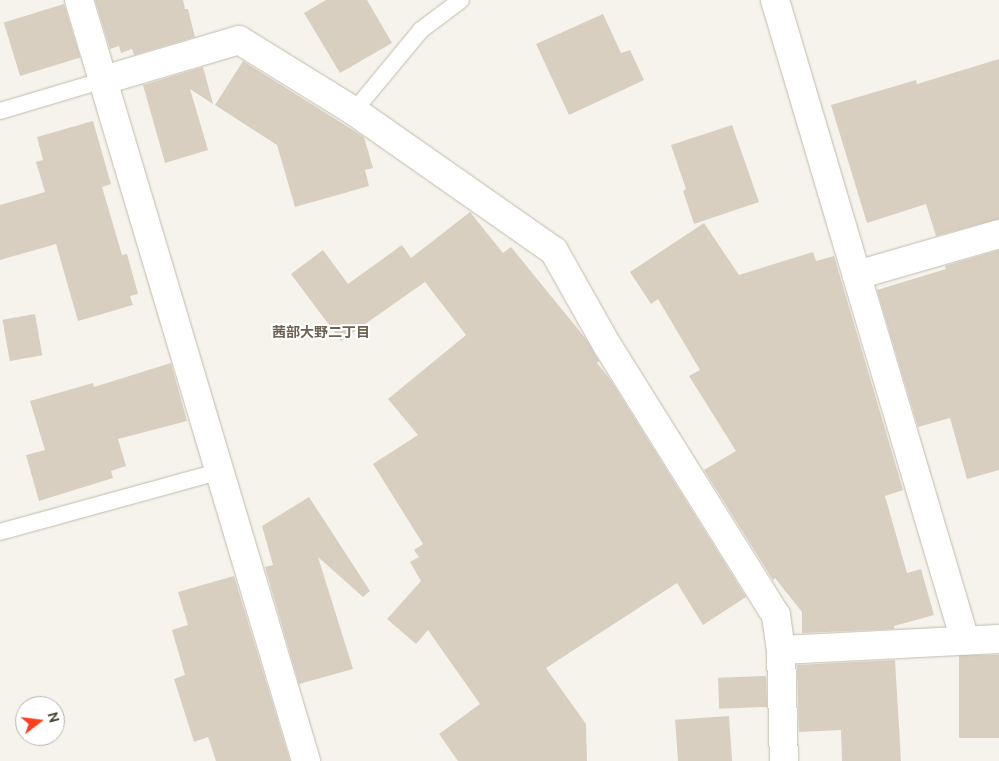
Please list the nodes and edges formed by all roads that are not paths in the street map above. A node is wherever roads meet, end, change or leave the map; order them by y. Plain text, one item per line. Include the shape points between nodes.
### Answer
1 (80, 0) edge
2 (461, 0) edge
3 (776, 0) edge
4 (104, 80) junction
5 (0, 111) edge
6 (354, 111) junction
7 (999, 234) edge
8 (857, 275) junction
9 (220, 471) junction
10 (0, 532) edge
11 (999, 639) edge
12 (965, 640) junction
13 (781, 650) junction
14 (306, 761) edge
15 (784, 761) edge

1 - 4 street
2 - 6 lane via 421,30
3 - 8 street
4 - 5 lane
4 - 6 street via 239,40
4 - 9 street
6 - 13 street via 554,251 607,345 776,615
7 - 8 street
8 - 12 street
9 - 10 lane
9 - 14 street
11 - 12 street
12 - 13 street
13 - 15 street

